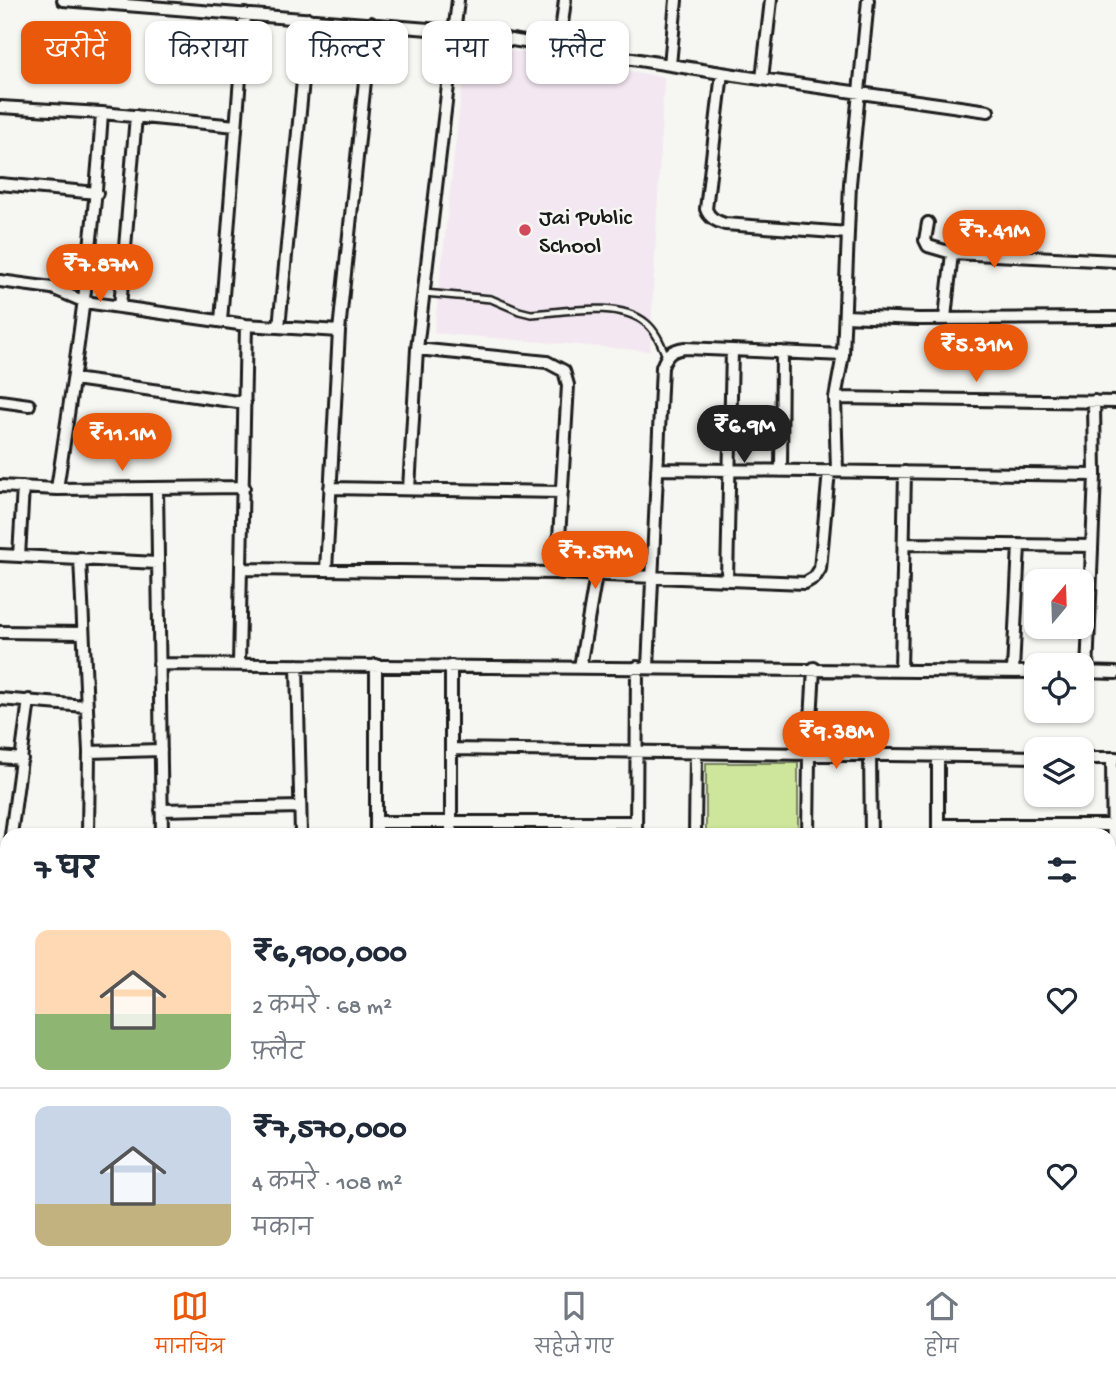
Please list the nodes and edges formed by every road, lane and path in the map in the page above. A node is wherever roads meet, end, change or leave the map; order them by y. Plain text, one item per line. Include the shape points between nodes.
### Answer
1 (63, 0) edge
2 (458, 0) edge
3 (565, 0) edge
4 (676, 0) edge
5 (771, 0) edge
6 (868, 0) edge
7 (86, 1) edge
8 (162, 4) edge
9 (245, 14) junction
10 (309, 19) junction
11 (340, 21) edge
12 (455, 21) edge
13 (562, 21) edge
14 (629, 59) edge
15 (670, 65) junction
16 (722, 73) junction
17 (762, 79) junction
18 (365, 84) edge
19 (448, 84) edge
20 (859, 91) junction
21 (0, 107) edge
22 (988, 111) dead end
23 (102, 113) junction
24 (136, 116) junction
25 (236, 126) junction
26 (0, 184) edge
27 (97, 193) junction
28 (928, 223) dead end
29 (848, 233) junction
30 (952, 253) junction
31 (1116, 261) edge
32 (0, 281) edge
33 (424, 293) junction
34 (85, 302) junction
35 (120, 307) junction
36 (845, 316) junction
37 (945, 318) junction
38 (1116, 318) edge
39 (221, 321) junction
40 (246, 325) junction
41 (279, 327) junction
42 (339, 331) junction
43 (418, 349) junction
44 (732, 350) junction
45 (782, 352) junction
46 (844, 355) junction
47 (666, 356) junction
48 (74, 379) junction
49 (835, 398) junction
50 (0, 401) edge
51 (1094, 401) junction
52 (1116, 402) edge
53 (245, 403) junction
54 (29, 405) dead end
55 (657, 469) junction
56 (728, 470) junction
57 (780, 471) junction
58 (832, 471) junction
59 (905, 472) junction
60 (1095, 475) junction
61 (0, 486) edge
62 (23, 487) junction
63 (244, 487) junction
64 (157, 488) junction
65 (330, 488) junction
66 (57, 489) junction
67 (409, 489) junction
68 (562, 492) junction
69 (904, 544) junction
70 (1019, 545) junction
71 (1092, 546) junction
72 (0, 555) edge
73 (19, 556) junction
74 (80, 558) junction
75 (158, 563) junction
76 (242, 569) junction
77 (326, 570) junction
78 (557, 573) junction
79 (596, 575) junction
80 (652, 578) junction
81 (727, 580) junction
82 (0, 632) edge
83 (83, 633) junction
84 (1085, 653) edge
85 (159, 664) junction
86 (239, 664) junction
87 (297, 665) junction
88 (376, 665) junction
89 (451, 666) junction
90 (580, 667) junction
91 (643, 667) junction
92 (814, 668) junction
93 (901, 670) junction
94 (1013, 671) junction
95 (1024, 671) edge
96 (1094, 672) edge
97 (1116, 673) edge
98 (0, 699) edge
99 (29, 700) junction
100 (85, 706) junction
101 (451, 749) junction
102 (161, 750) junction
103 (89, 752) junction
104 (636, 753) junction
105 (696, 753) junction
106 (809, 755) junction
107 (870, 755) junction
108 (938, 756) junction
109 (0, 757) edge
110 (1024, 757) edge
111 (1094, 758) edge
112 (1114, 758) edge
113 (22, 760) junction
114 (300, 807) junction
115 (162, 810) junction
116 (451, 821) junction
117 (376, 822) junction
118 (562, 822) junction
119 (636, 822) junction
120 (1113, 825) joint
121 (12, 828) edge
122 (88, 828) edge
123 (162, 828) edge
124 (301, 828) edge
125 (376, 828) edge
126 (451, 828) edge
127 (562, 828) edge
128 (636, 828) edge
129 (695, 828) edge
130 (808, 828) edge
131 (871, 828) edge
132 (938, 828) edge
133 (1079, 828) edge

1 - 7 street
2 - 12 street
3 - 13 street
4 - 15 street
5 - 17 street
6 - 20 street
7 - 8 street
8 - 9 street
9 - 10 street
9 - 25 street
10 - 11 street
10 - 41 street
14 - 15 street
15 - 16 street
16 - 17 street
16 - 29 street via 708,214 725,224
17 - 20 street
18 - 42 street
19 - 33 street
20 - 22 street
20 - 29 street
21 - 23 street
23 - 24 street
23 - 27 street
24 - 25 street
24 - 35 street
25 - 39 street
26 - 27 street
27 - 34 street
28 - 30 street via 928,246
29 - 36 street
30 - 31 street
30 - 37 street
32 - 34 street via 52,288
33 - 43 street
33 - 47 lane via 491,299 531,314 625,311 647,324
34 - 35 street
34 - 48 street
35 - 39 street
36 - 37 street
36 - 46 street
37 - 38 street
39 - 40 street
40 - 41 street
40 - 53 street
41 - 42 street
42 - 65 street
43 - 67 street
43 - 68 street via 547,362 564,371 568,385
44 - 45 street
44 - 47 street via 685,348
44 - 56 street
45 - 46 street
45 - 57 street
46 - 49 street
47 - 55 street
48 - 53 street
48 - 66 street
49 - 51 street
49 - 58 street
50 - 54 street
51 - 52 street
51 - 60 street
53 - 63 street
55 - 56 street
55 - 80 street
56 - 57 street
56 - 81 street
57 - 58 street
58 - 59 street
58 - 81 street via 823,558 815,577 805,583
59 - 60 street
59 - 69 street
60 - 71 street
61 - 62 street
62 - 66 street
62 - 73 street
63 - 64 street
63 - 76 street
64 - 66 street
64 - 75 street
65 - 67 street
65 - 77 street
67 - 68 street
68 - 78 street
69 - 70 street
69 - 93 street
70 - 71 street
70 - 94 street
71 - 84 street
72 - 73 street
73 - 74 street
74 - 75 street
74 - 83 street
75 - 85 street
76 - 77 street
76 - 86 street
77 - 78 street
78 - 79 street
79 - 80 street
79 - 90 street
80 - 81 street
80 - 91 street
82 - 83 street
83 - 100 street
85 - 86 street
85 - 102 street
86 - 87 street
87 - 88 street
87 - 114 street
88 - 89 street
88 - 117 street
89 - 90 street
89 - 101 street
90 - 91 street
91 - 92 street
91 - 104 street
92 - 93 street
92 - 106 street
93 - 94 street
94 - 95 street
96 - 97 street
98 - 99 street
99 - 100 street
99 - 113 street
100 - 103 street
101 - 104 street
101 - 116 street
102 - 103 street
102 - 115 street
103 - 122 street
104 - 105 street
104 - 119 street
105 - 106 street
105 - 129 street
106 - 107 street
106 - 130 street
107 - 108 street
107 - 131 street
108 - 110 street
108 - 132 street
109 - 113 street
111 - 112 street
112 - 120 street
113 - 121 street
114 - 115 street
114 - 124 street
115 - 123 street
116 - 117 street
116 - 118 street
116 - 126 street
117 - 125 street
118 - 119 street
118 - 127 street
119 - 128 street
120 - 133 street

